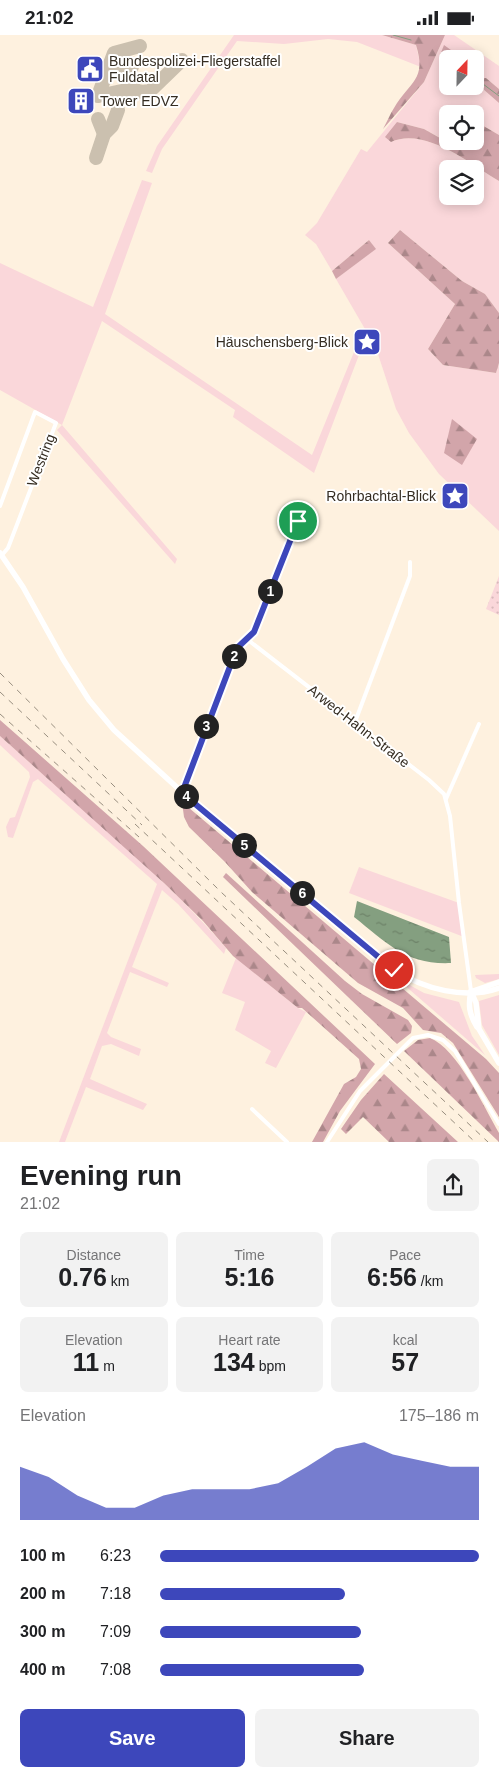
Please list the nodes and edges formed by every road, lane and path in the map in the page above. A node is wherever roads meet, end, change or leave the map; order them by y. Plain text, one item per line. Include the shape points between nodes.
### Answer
1 (0, 506) edge
2 (307, 521) dead end
3 (1, 554) edge
4 (410, 562) dead end
5 (248, 640) junction
6 (355, 723) junction
7 (479, 724) dead end
8 (182, 793) junction
9 (446, 799) junction
10 (499, 983) edge
11 (499, 988) edge
12 (471, 991) junction
13 (499, 1063) edge
14 (252, 1109) dead end
15 (499, 1124) edge
16 (287, 1142) edge
17 (327, 1142) edge

1 - 3 street, Westring via 35,412 56,423 8,548
2 - 5 street via 298,521
3 - 8 main road via 89,700 135,751
4 - 6 street via 410,576
5 - 6 street, Arwed-Hahn-Straße
5 - 8 street via 237,648
6 - 9 street, Arwed-Hahn-Straße via 439,788
7 - 9 street
8 - 12 main road via 394,970 417,983 439,990
9 - 12 street
10 - 12 main road
11 - 12 main road via 480,993
12 - 13 main road via 479,1029
14 - 16 street
15 - 17 street via 455,1051 443,1040 428,1035 419,1036 402,1047 360,1091

